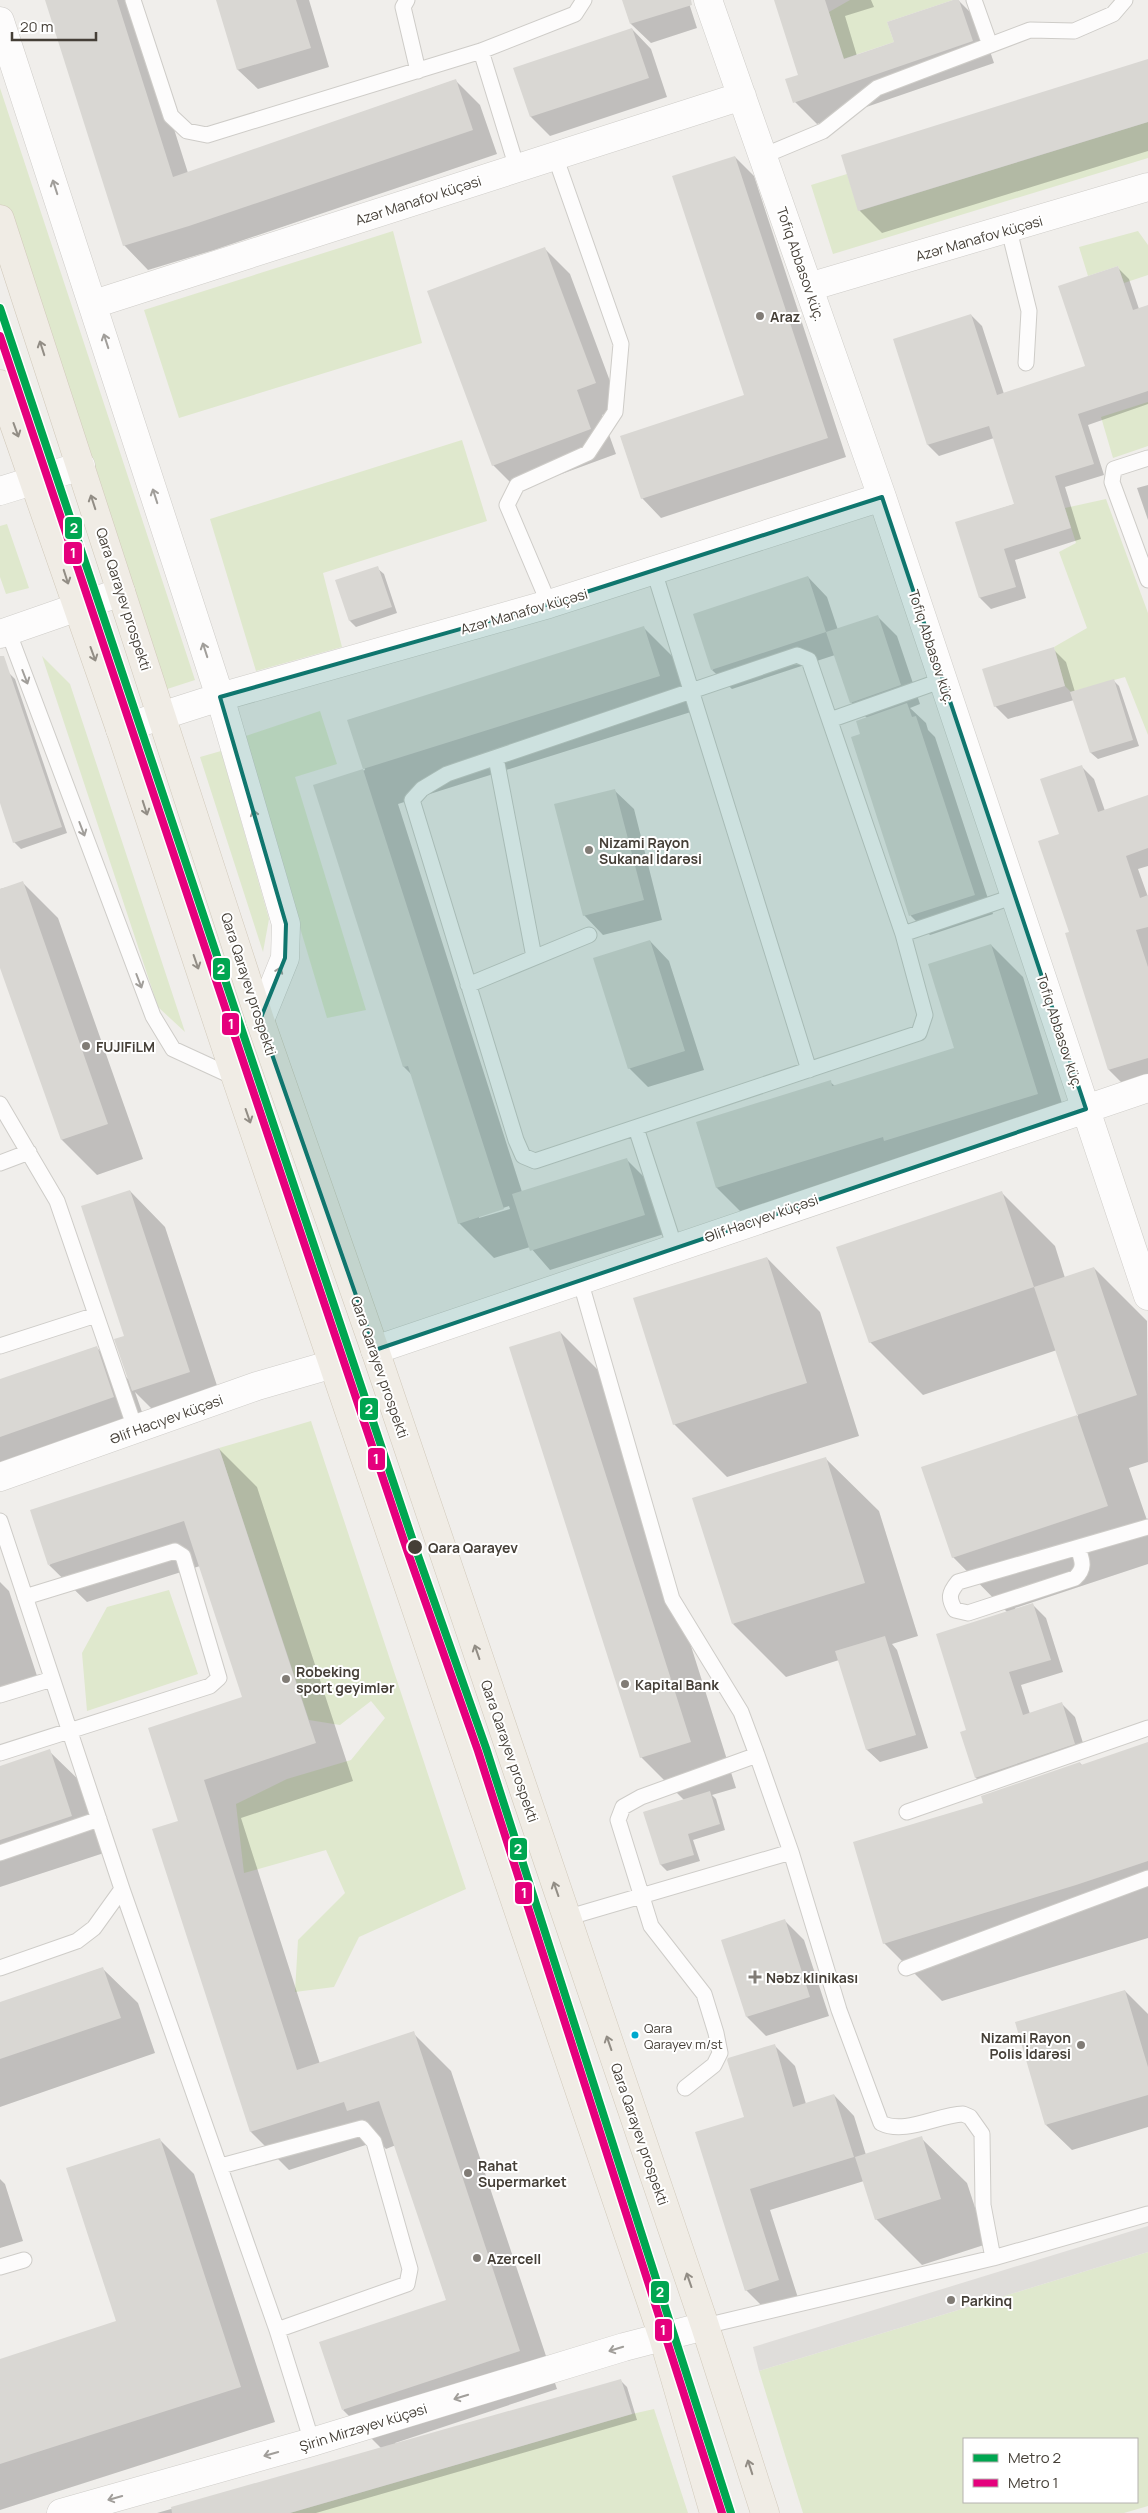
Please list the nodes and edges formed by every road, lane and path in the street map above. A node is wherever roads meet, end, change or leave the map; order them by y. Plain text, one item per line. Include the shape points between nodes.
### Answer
1 (133, 0) edge
2 (407, 0) edge
3 (584, 0) edge
4 (708, 0) edge
5 (974, 0) edge
6 (1125, 0) edge
7 (0, 21) edge
8 (990, 45) junction
9 (481, 51) junction
10 (418, 71) junction
11 (742, 96) junction
12 (555, 156) junction
13 (763, 156) junction
14 (517, 168) junction
15 (1148, 187) edge
16 (0, 219) edge
17 (1009, 230) junction
18 (809, 287) junction
19 (94, 304) junction
20 (1026, 363) dead end
21 (0, 384) edge
22 (1148, 458) edge
23 (82, 466) junction
24 (34, 480) junction
25 (0, 491) edge
26 (882, 498) junction
27 (654, 571) junction
28 (1148, 580) edge
29 (121, 592) junction
30 (549, 604) junction
31 (76, 608) junction
32 (3, 626) edge
33 (943, 680) junction
34 (692, 692) junction
35 (220, 697) junction
36 (162, 715) junction
37 (830, 720) junction
38 (120, 729) junction
39 (496, 758) junction
40 (1014, 896) junction
41 (903, 934) junction
42 (588, 935) dead end
43 (534, 957) junction
44 (468, 985) junction
45 (260, 1020) junction
46 (809, 1070) junction
47 (236, 1078) junction
48 (1148, 1088) edge
49 (0, 1104) edge
50 (1086, 1108) junction
51 (636, 1128) junction
52 (29, 1152) junction
53 (0, 1162) edge
54 (675, 1248) junction
55 (580, 1280) junction
56 (1148, 1296) edge
57 (96, 1314) junction
58 (0, 1329) edge
59 (3, 1345) edge
60 (374, 1350) junction
61 (333, 1364) junction
62 (136, 1431) junction
63 (0, 1477) edge
64 (0, 1521) edge
65 (1148, 1527) edge
66 (1078, 1548) junction
67 (25, 1597) junction
68 (52, 1679) junction
69 (0, 1695) edge
70 (1148, 1728) edge
71 (70, 1731) junction
72 (0, 1753) edge
73 (757, 1755) junction
74 (907, 1812) dead end
75 (99, 1819) junction
76 (790, 1852) junction
77 (0, 1853) edge
78 (1148, 1878) edge
79 (122, 1889) junction
80 (641, 1896) junction
81 (566, 1918) junction
82 (0, 1968) edge
83 (906, 1968) dead end
84 (685, 2088) dead end
85 (221, 2166) junction
86 (1148, 2214) edge
87 (993, 2258) junction
88 (24, 2260) dead end
89 (0, 2267) edge
90 (705, 2326) junction
91 (277, 2330) junction
92 (663, 2337) junction
93 (312, 2442) junction
94 (61, 2513) edge
95 (714, 2513) edge
96 (765, 2513) edge

1 - 10 lane via 171,116 187,131 207,135
2 - 10 lane via 403,7
3 - 9 lane via 575,14
4 - 11 street, Tofiq Abbasov küç.
5 - 8 lane
6 - 8 lane via 1113,14 1074,31 1030,30
19 -> 7 street
8 - 13 lane via 877,88 823,130
9 - 10 lane
9 - 14 lane
11 - 12 street, Azər Manafov küçəsi
11 - 13 street, Tofiq Abbasov küç.
12 - 14 street, Azər Manafov küçəsi
12 - 30 lane via 621,344 615,412 588,453 517,485 507,505
13 - 18 street, Tofiq Abbasov küç.
14 - 19 street, Azər Manafov küçəsi
15 - 17 street, Azər Manafov küçəsi
23 -> 16 main road, Qara Qarayev prospekti
17 - 18 street, Azər Manafov küçəsi
17 - 20 lane via 1029,311
18 - 26 street, Tofiq Abbasov küç.
35 -> 19 street
21 -> 24 main road
22 - 28 lane via 1114,469 1112,482
23 - 24 street
29 -> 23 main road, Qara Qarayev prospekti
24 - 25 street
24 -> 31 main road
26 - 27 street, Azər Manafov küçəsi
26 - 33 street, Tofiq Abbasov küç.
27 - 30 street, Azər Manafov küçəsi
27 - 34 lane
29 - 31 street
29 - 36 main road, Qara Qarayev prospekti
30 - 35 street, Azər Manafov küçəsi
31 - 32 street
31 -> 38 main road
32 -> 47 lane via 153,1016 173,1049
33 - 37 lane
33 - 40 street, Tofiq Abbasov küç.
34 - 37 lane via 797,655 809,660
34 - 39 lane
34 - 46 lane
35 - 36 street, Azər Manafov küçəsi
45 -> 35 street via 285,958 286,924
36 - 38 street, Azər Manafov küçəsi
36 - 45 main road, Qara Qarayev prospekti
37 - 41 lane
38 -> 47 main road
39 - 43 lane
39 - 44 lane via 447,774 422,789 412,800
40 - 41 lane
40 - 50 street, Tofiq Abbasov küç.
41 - 46 lane via 925,1015 919,1033
42 - 43 lane
43 - 44 lane
44 - 51 lane via 523,1156 535,1161
45 - 60 main road, Qara Qarayev prospekti
46 - 51 lane
47 -> 61 main road
48 - 50 street, Əlif Hacıyev küçəsi
49 - 52 lane
50 - 54 street, Əlif Hacıyev küçəsi
50 - 56 street, Tofiq Abbasov küç.
51 - 54 lane
52 - 53 lane
52 - 57 lane via 57,1201
54 - 55 street, Əlif Hacıyev küçəsi
55 - 60 street, Əlif Hacıyev küçəsi
55 - 73 lane via 672,1600 741,1712
57 - 59 lane
57 - 62 lane
58 - 59 lane
81 -> 60 main road, Qara Qarayev prospekti
61 - 62 street, Əlif Hacıyev küçəsi via 257,1386
61 - 92 main road
62 - 63 street, Əlif Hacıyev küçəsi
64 - 67 lane
65 - 66 lane
66 - 66 lane via 958,1582 949,1600 954,1610 968,1613 1075,1578 1082,1572 1083,1565
67 - 68 lane
67 - 71 lane via 176,1551 183,1556 219,1678 210,1686
68 - 69 lane
68 - 71 lane
70 - 74 lane
71 - 72 lane
71 - 75 lane
73 - 76 lane
73 - 80 lane via 640,1797 623,1807 618,1820
75 - 77 lane
75 - 79 lane
76 - 80 lane
76 - 87 lane via 839,2010 881,2123 901,2126 963,2114 970,2117 982,2134 983,2205
78 - 83 lane
79 - 82 lane via 94,1928 77,1941
79 - 85 lane
80 - 81 lane
80 - 84 lane via 651,1926 704,1994 719,2046 720,2053 714,2065
90 -> 81 main road, Qara Qarayev prospekti
85 - 91 lane
85 - 91 lane via 362,2128 374,2142 410,2269 407,2284
86 - 87 lane
87 - 90 lane
88 - 89 lane
90 - 92 street, Şirin Mirzəyev küçəsi
96 -> 90 main road, Qara Qarayev prospekti
91 - 93 lane
92 -> 93 street, Şirin Mirzəyev küçəsi
92 - 95 main road
93 -> 94 street, Şirin Mirzəyev küçəsi

